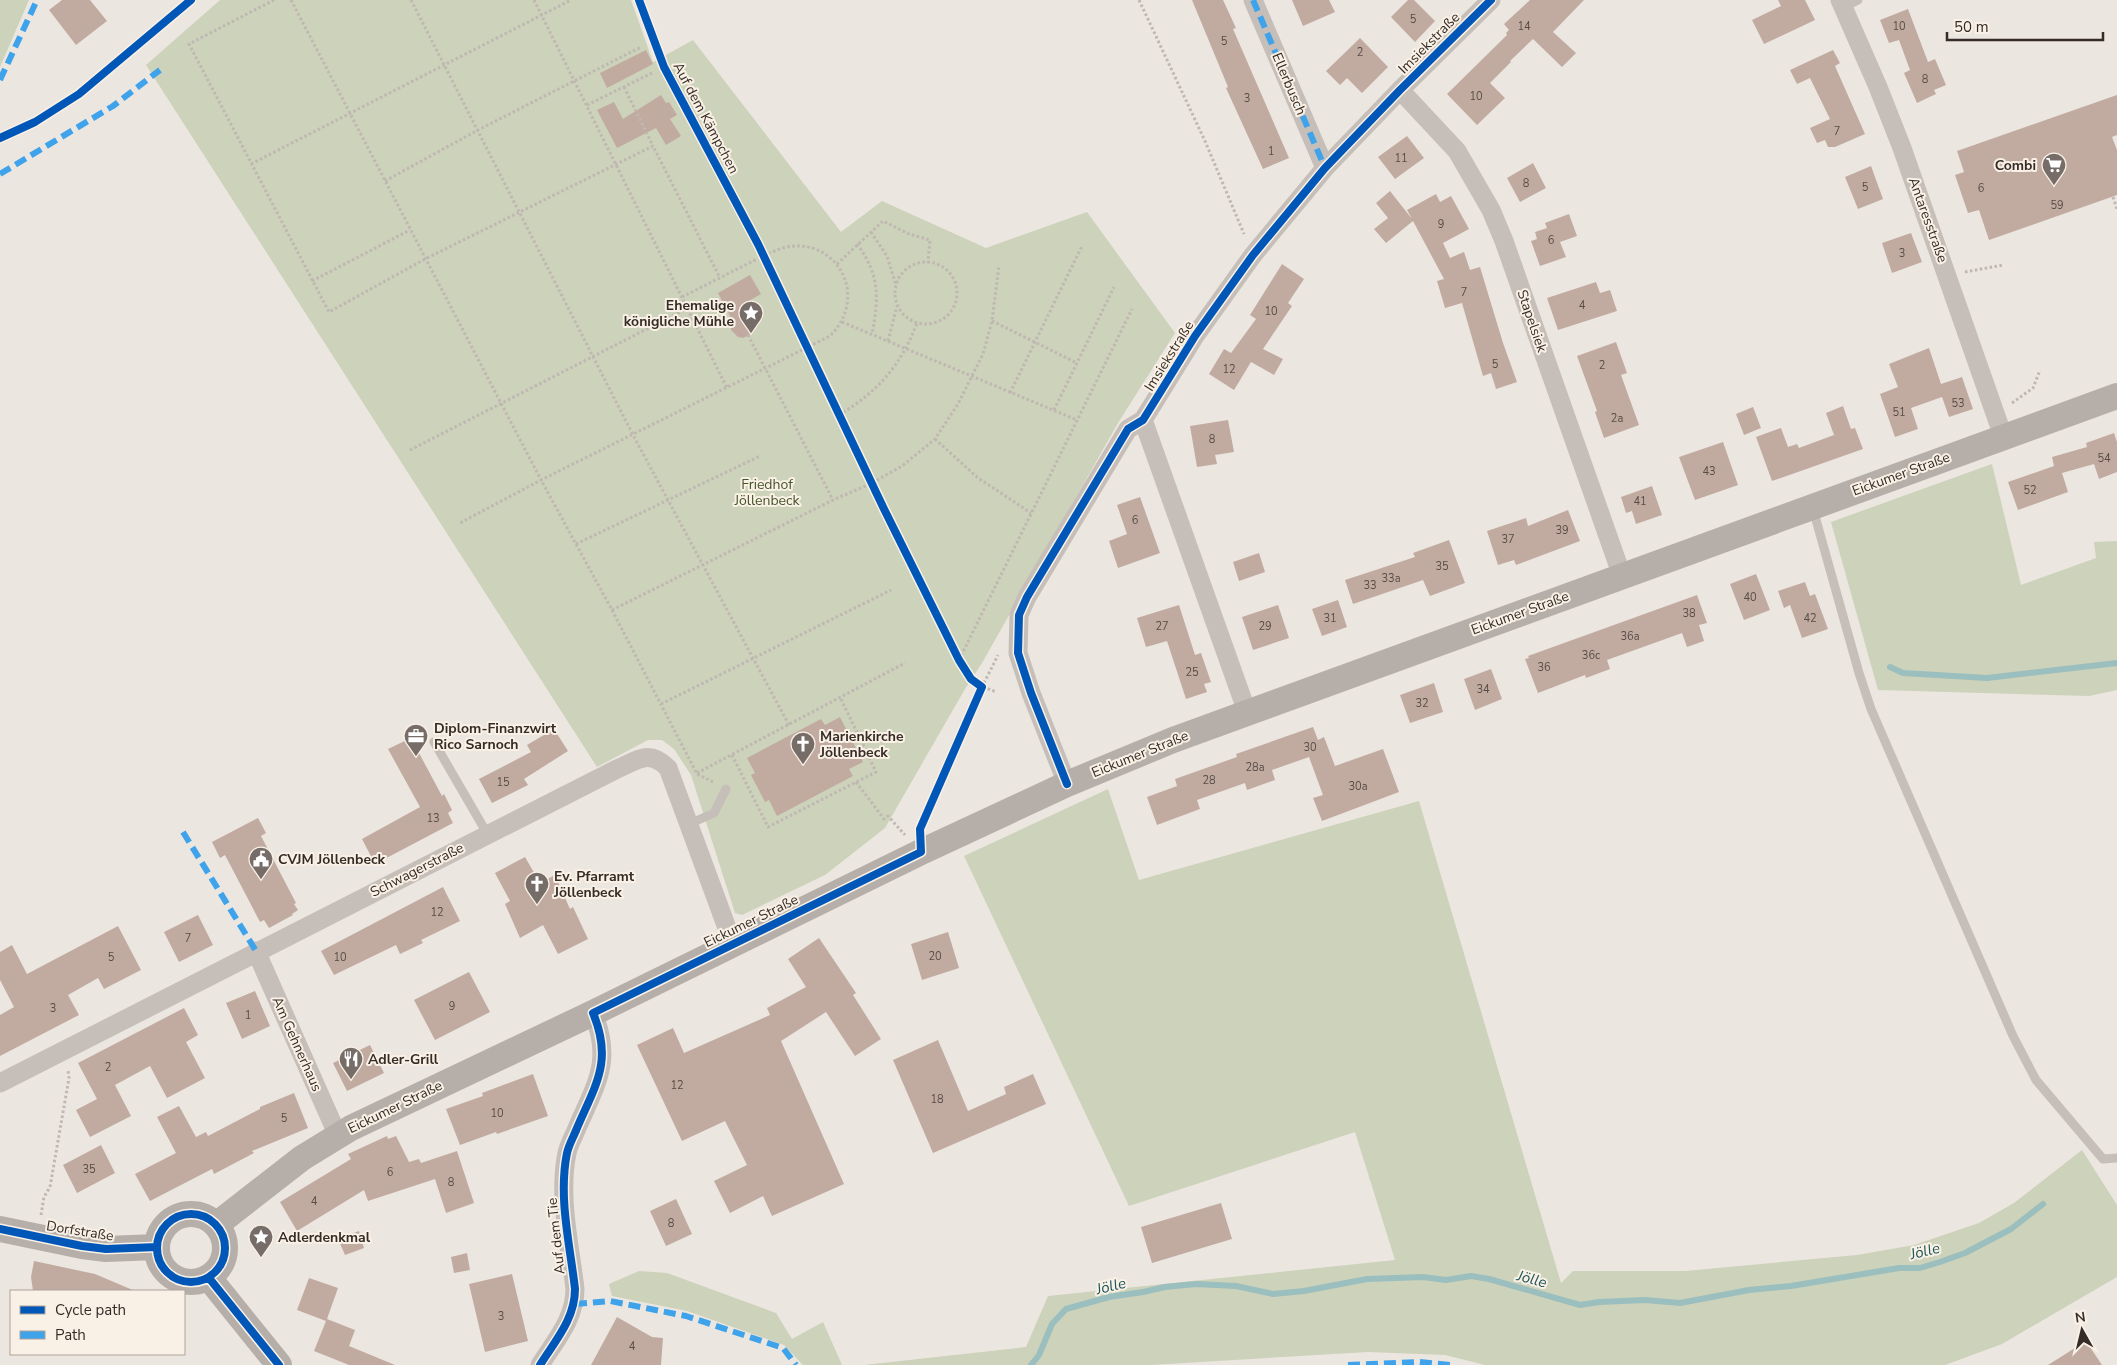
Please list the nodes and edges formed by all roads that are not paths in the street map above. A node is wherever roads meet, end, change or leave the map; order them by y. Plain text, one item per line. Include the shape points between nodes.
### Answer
1 (639, 0) edge
2 (1253, 0) edge
3 (1490, 0) edge
4 (1847, 2) edge
5 (1400, 90) junction
6 (1325, 168) junction
7 (758, 244) road end
8 (2117, 396) edge
9 (1143, 420) junction
10 (2001, 429) junction
11 (1812, 507) junction
12 (1622, 576) junction
13 (1248, 712) junction
14 (434, 742) dead end
15 (1067, 784) junction
16 (726, 789) dead end
17 (689, 824) junction
18 (488, 835) junction
19 (735, 943) junction
20 (256, 952) junction
21 (593, 1013) junction
22 (0, 1082) edge
23 (338, 1136) junction
24 (2117, 1158) edge
25 (216, 1225) junction
26 (0, 1229) edge
27 (157, 1248) junction
28 (209, 1278) junction
29 (279, 1365) edge
30 (540, 1365) edge

1 - 7 lane, Auf dem Kämpchen via 664,66
2 - 6 street, Ellerbusch
3 - 5 street, Imsiekstraße
4 - 10 street, Antaresstraße
5 - 6 street, Imsiekstraße
5 - 12 street, Stapelsiek via 1457,152 1491,210
6 - 9 street, Imsiekstraße via 1253,255 1195,336
8 - 10 main road, Eickumer Straße
9 - 13 street
9 - 15 street, Imsiekstraße via 1128,429 1019,614 1018,653 1021,665
10 - 11 main road, Eickumer Straße
11 - 12 main road, Eickumer Straße
11 - 24 lane via 1871,709 2013,1036 2036,1080 2103,1159
12 - 13 main road, Eickumer Straße
13 - 15 main road, Eickumer Straße
14 - 18 lane
15 - 19 main road, Eickumer Straße
16 - 17 lane via 714,812
17 - 18 street, Schwagerstraße via 668,768 659,759 646,757
17 - 19 street, Schwagerstraße
18 - 20 street, Schwagerstraße
19 - 21 main road, Eickumer Straße
20 - 22 street, Schwagerstraße
20 - 23 street, Am Gehnerhaus
21 - 23 main road, Eickumer Straße
21 - 30 street, Auf dem Tie via 601,1031 602,1069 568,1151 563,1186 575,1304 569,1320
23 - 25 main road, Eickumer Straße via 302,1158
25 - 27 main road via 203,1216 179,1216 162,1231
25 - 28 main road via 224,1237 225,1252 220,1266
26 - 27 main road, Dorfstraße via 106,1249
27 - 28 main road via 159,1262 174,1278 194,1283
28 - 29 main road

